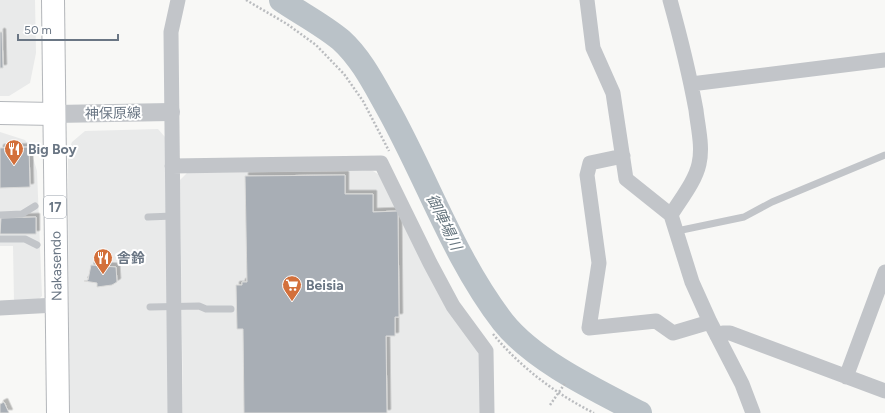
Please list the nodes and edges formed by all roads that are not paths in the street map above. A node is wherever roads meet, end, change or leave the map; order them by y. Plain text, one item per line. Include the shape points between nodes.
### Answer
1 (53, 0) edge
2 (178, 0) edge
3 (587, 0) edge
4 (670, 0) edge
5 (885, 60) edge
6 (691, 84) junction
7 (171, 112) junction
8 (0, 113) edge
9 (54, 114) junction
10 (885, 155) edge
11 (623, 156) junction
12 (172, 166) junction
13 (35, 206) dead end
14 (0, 215) edge
15 (671, 215) junction
16 (172, 216) junction
17 (148, 217) dead end
18 (677, 231) junction
19 (0, 239) edge
20 (37, 245) dead end
21 (885, 272) edge
22 (56, 305) junction
23 (174, 306) junction
24 (150, 307) dead end
25 (0, 308) edge
26 (231, 308) dead end
27 (710, 322) junction
28 (717, 336) junction
29 (846, 377) junction
30 (885, 391) edge
31 (58, 413) edge
32 (175, 413) edge
33 (487, 413) edge
34 (752, 413) edge

1 - 9 main road, Nakasendo / 17
2 - 7 street via 171,32
3 - 11 street via 593,48 613,93
4 - 6 street
5 - 6 street
6 - 15 street via 700,154 696,173
7 - 9 street, 神保原線
7 - 12 street
8 - 9 main road
9 - 22 main road, Nakasendo / 17
10 - 18 lane via 772,202 744,217
11 - 15 street via 626,178
11 - 27 street via 590,163 587,175 599,263 589,328 656,321 673,333
12 - 16 street
12 - 33 street via 381,163 453,306 486,351
13 - 14 lane via 22,214
15 - 18 street
16 - 17 lane
16 - 23 street
18 - 27 street via 692,282
19 - 20 lane via 25,238
21 - 29 street
22 - 25 street
22 - 31 main road, Nakasendo / 17
23 - 24 lane
23 - 26 lane
23 - 32 street
27 - 28 street
28 - 29 street via 730,333
28 - 34 street via 742,384
29 - 30 street

